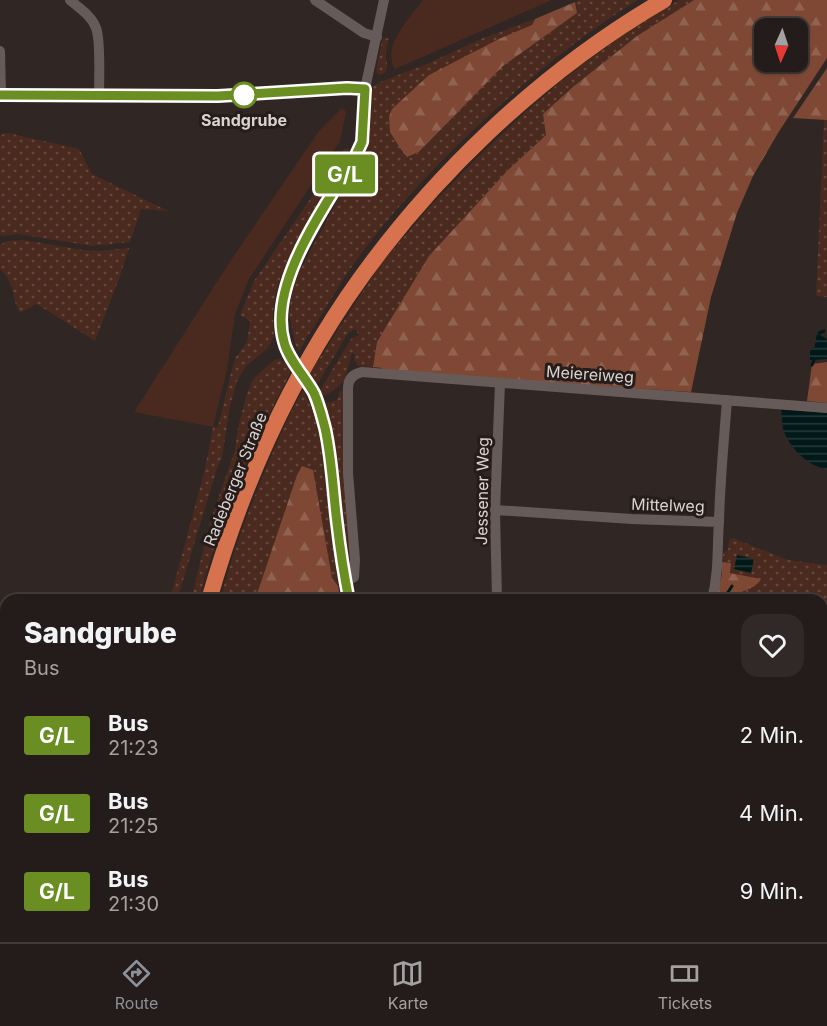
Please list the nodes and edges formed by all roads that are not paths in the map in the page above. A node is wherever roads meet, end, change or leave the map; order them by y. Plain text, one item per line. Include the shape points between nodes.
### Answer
1 (70, 0) edge
2 (315, 0) edge
3 (384, 0) edge
4 (655, 0) edge
5 (664, 0) edge
6 (635, 17) junction
7 (376, 37) junction
8 (0, 51) edge
9 (365, 89) junction
10 (0, 95) edge
11 (99, 96) junction
12 (500, 383) junction
13 (727, 400) junction
14 (827, 408) edge
15 (495, 510) junction
16 (719, 522) junction
17 (345, 582) junction
18 (211, 594) edge
19 (348, 594) edge
20 (497, 594) edge
21 (713, 594) edge

1 - 11 street via 97,28
2 - 7 street
3 - 7 street
4 - 6 highway
5 - 6 highway
6 - 18 highway, Radeberger Straße via 571,61 473,147 376,258 308,361 278,420 239,509
7 - 9 street
8 - 10 street
9 - 11 street via 218,96
9 - 17 street via 362,142 301,250 283,295 281,313 284,344 315,395 323,420
10 - 11 street
12 - 13 street, Meiereiweg
12 - 15 street, Jessener Weg
12 - 17 street, Meiereiweg via 362,372 353,376 348,383 348,473 355,560 354,577
13 - 14 street, Meiereiweg
13 - 16 street, Mittelweg
15 - 16 street, Mittelweg
15 - 20 street, Jessener Weg
16 - 21 street
17 - 19 street

